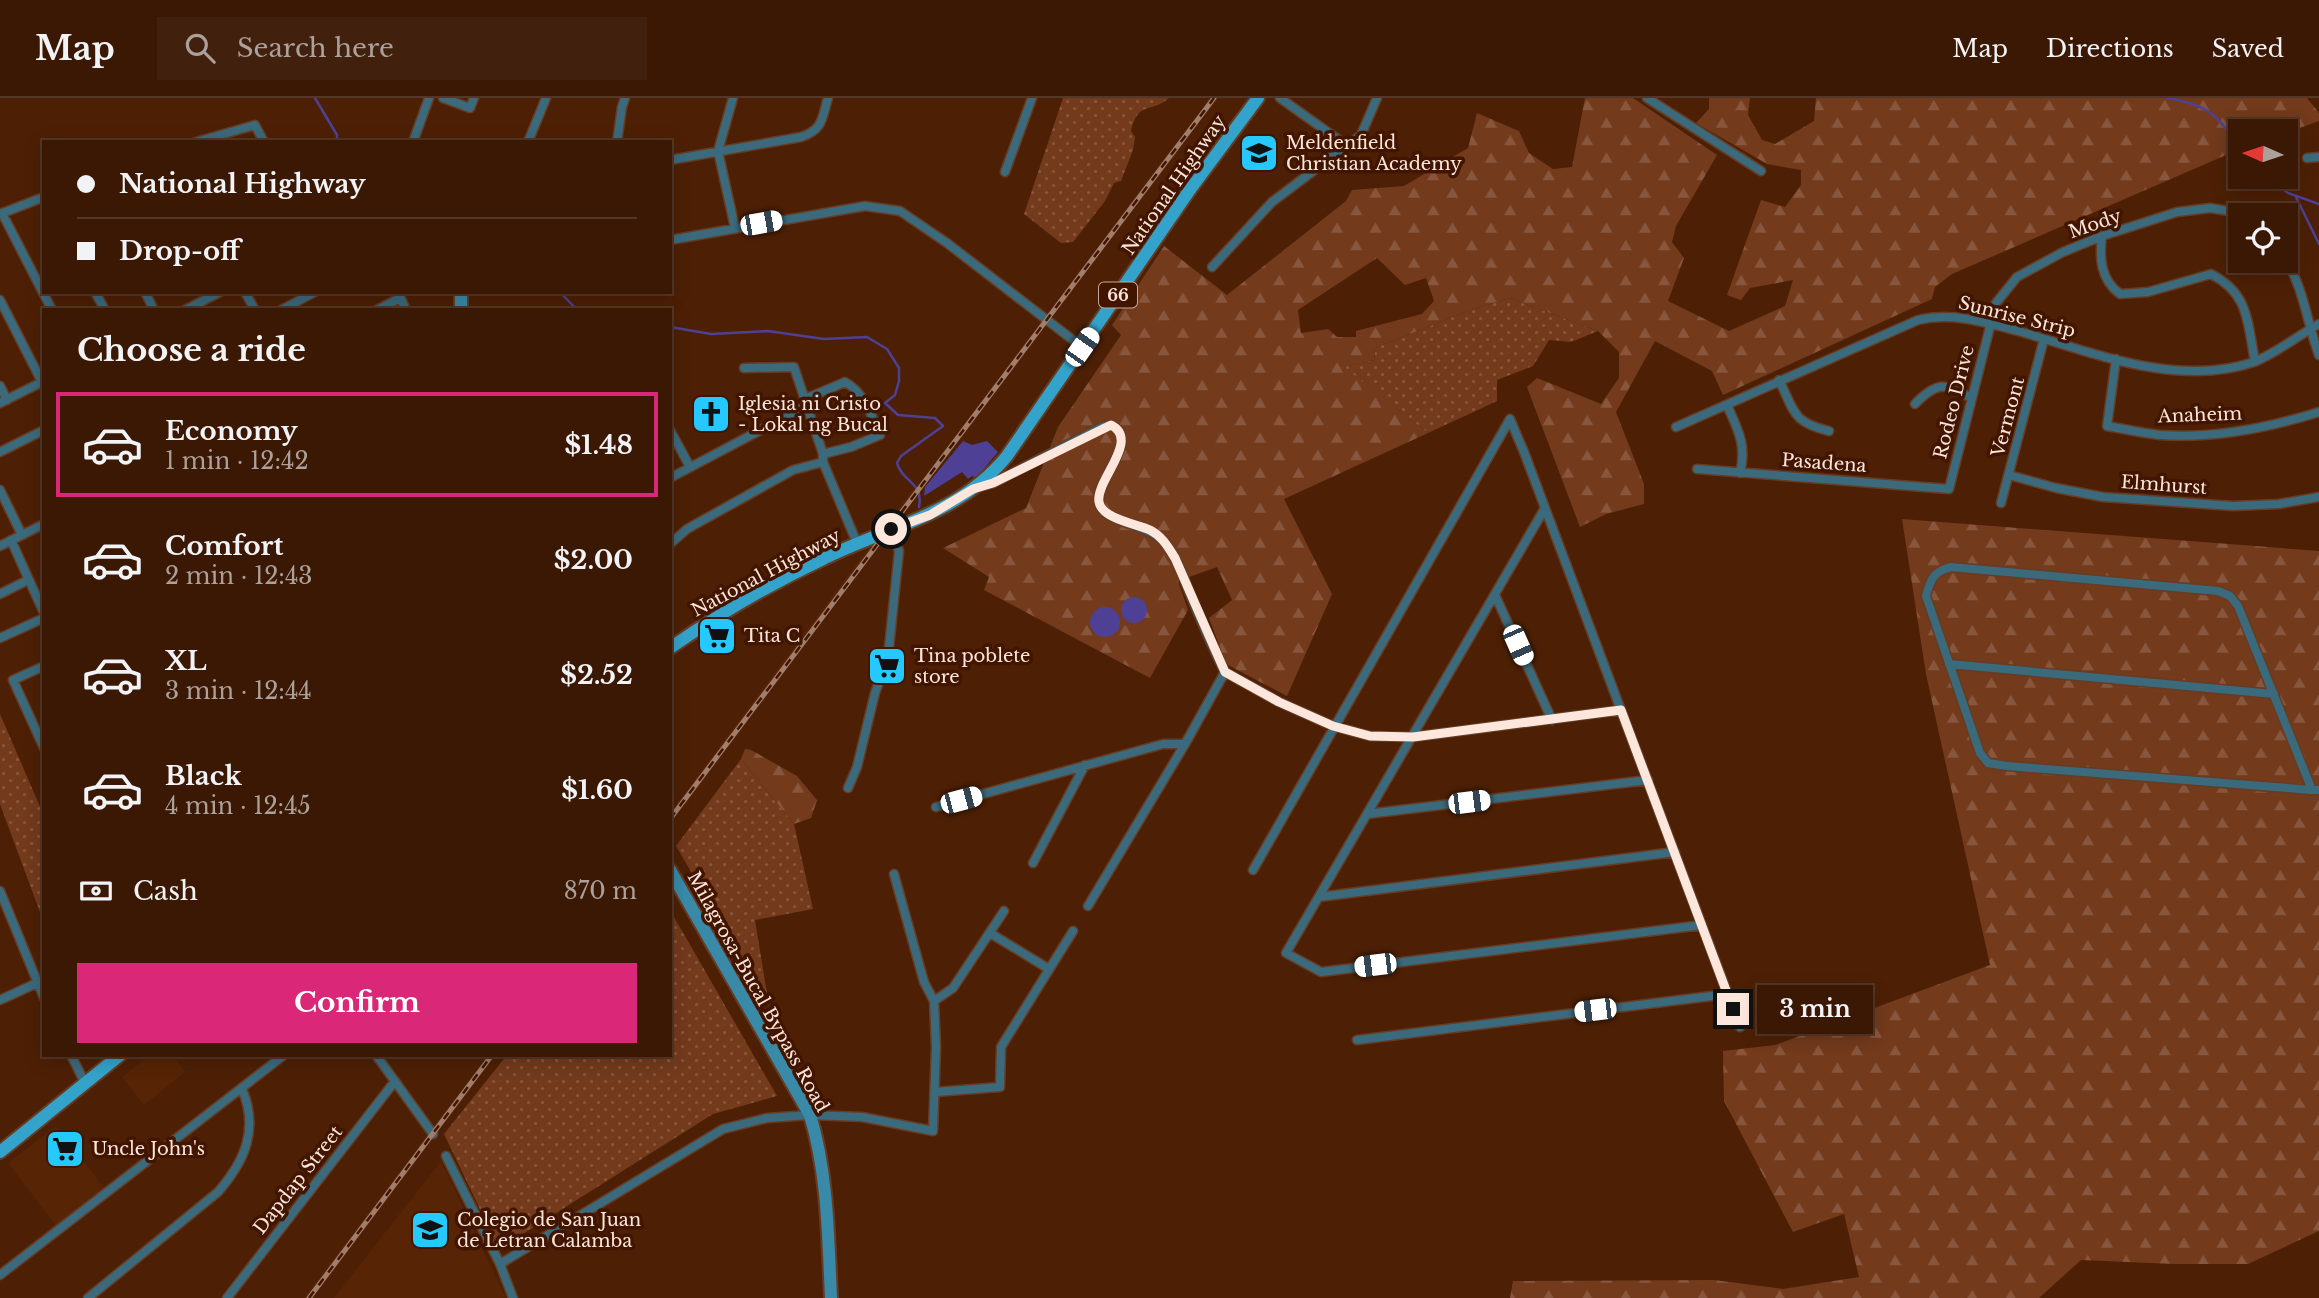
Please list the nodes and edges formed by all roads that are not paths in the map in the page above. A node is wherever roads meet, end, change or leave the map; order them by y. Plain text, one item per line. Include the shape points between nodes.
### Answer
1 (429, 98) edge
2 (443, 98) edge
3 (474, 98) edge
4 (546, 98) edge
5 (625, 98) edge
6 (733, 98) edge
7 (828, 98) edge
8 (1032, 98) edge
9 (1258, 98) edge
10 (1280, 98) edge
11 (1377, 98) edge
12 (1647, 98) edge
13 (215, 139) edge
14 (263, 140) edge
15 (414, 140) edge
16 (529, 140) edge
17 (617, 140) edge
18 (1346, 145) junction
19 (718, 151) junction
20 (2319, 157) edge
21 (2307, 158) dead end
22 (672, 160) edge
23 (1761, 172) dead end
24 (1005, 173) dead end
25 (42, 198) edge
26 (2228, 211) edge
27 (1, 214) edge
28 (736, 228) junction
29 (2102, 236) junction
30 (672, 240) edge
31 (1212, 267) dead end
32 (2292, 273) edge
33 (42, 291) edge
34 (194, 294) edge
35 (216, 294) edge
36 (311, 294) edge
37 (399, 295) edge
38 (0, 300) edge
39 (199, 303) junction
40 (189, 308) edge
41 (285, 308) edge
42 (380, 308) edge
43 (1990, 324) junction
44 (2319, 324) edge
45 (2309, 329) junction
46 (2044, 339) junction
47 (1082, 347) junction
48 (2319, 355) edge
49 (2116, 359) junction
50 (2255, 361) junction
51 (744, 368) dead end
52 (42, 380) edge
53 (1779, 380) junction
54 (42, 382) edge
55 (0, 386) edge
56 (1971, 398) junction
57 (3, 401) edge
58 (806, 403) junction
59 (1914, 404) dead end
60 (1727, 405) junction
61 (2319, 412) edge
62 (1676, 427) dead end
63 (42, 431) edge
64 (1829, 431) dead end
65 (672, 434) edge
66 (0, 452) edge
67 (823, 458) junction
68 (690, 467) junction
69 (1697, 469) dead end
70 (1740, 472) junction
71 (2009, 474) junction
72 (672, 477) edge
73 (0, 489) edge
74 (973, 489) junction
75 (1949, 489) joint
76 (2319, 497) edge
77 (2, 500) edge
78 (2001, 503) dead end
79 (1545, 508) junction
80 (42, 525) edge
81 (891, 529) junction
82 (22, 535) junction
83 (11, 540) junction
84 (672, 542) edge
85 (857, 543) junction
86 (0, 546) edge
87 (28, 580) junction
88 (0, 594) edge
89 (1495, 595) junction
90 (42, 611) edge
91 (42, 616) edge
92 (0, 639) edge
93 (672, 647) edge
94 (1949, 664) junction
95 (42, 667) edge
96 (1225, 672) junction
97 (2274, 694) junction
98 (1621, 710) junction
99 (1552, 720) junction
100 (1333, 726) junction
101 (1413, 737) junction
102 (42, 743) edge
103 (1185, 744) junction
104 (1085, 765) junction
105 (1648, 780) junction
106 (848, 788) dead end
107 (2315, 790) edge
108 (936, 807) dead end
109 (1367, 814) junction
110 (1675, 852) junction
111 (1033, 863) dead end
112 (1253, 870) dead end
113 (672, 874) edge
114 (894, 874) dead end
115 (0, 891) edge
116 (1319, 897) junction
117 (1088, 906) dead end
118 (1004, 911) dead end
119 (1702, 925) junction
120 (1073, 931) dead end
121 (990, 933) junction
122 (1049, 969) junction
123 (37, 983) junction
124 (42, 994) edge
125 (1728, 994) junction
126 (0, 1000) edge
127 (934, 1001) junction
128 (1740, 1027) dead end
129 (1357, 1040) dead end
130 (72, 1057) edge
131 (118, 1057) edge
132 (282, 1057) edge
133 (377, 1057) edge
134 (394, 1081) junction
135 (85, 1083) junction
136 (242, 1089) junction
137 (935, 1092) junction
138 (810, 1115) junction
139 (433, 1134) dead end
140 (0, 1152) edge
141 (446, 1156) dead end
142 (500, 1264) junction
143 (0, 1275) edge
144 (88, 1298) edge
145 (227, 1298) edge
146 (513, 1298) edge
147 (831, 1298) edge

1 - 15 street
2 - 3 street via 470,108
4 - 16 street
5 - 17 street
6 - 19 street
7 - 19 street via 814,133
8 - 24 street
9 - 47 main road, National Highway / 66
10 - 18 street
11 - 18 street via 1361,135
12 - 23 street
13 - 14 street via 255,125
18 - 31 street via 1272,202
19 - 22 street
19 - 28 street
20 - 21 street
25 - 27 street
26 - 29 street, Mody via 2177,212
27 - 33 street
28 - 30 street
28 - 47 street via 865,206 900,211
29 - 43 street, Mody via 2017,277 1996,303
29 - 50 street via 2103,272 2120,295 2211,274 2228,283 2242,300
32 - 45 street via 2305,304
34 - 39 street
35 - 39 street
36 - 41 street
37 - 42 street
38 - 52 street
39 - 40 street
43 - 46 street, Sunrise Strip
43 - 53 street, Sunrise Strip via 1936,316 1918,320
43 - 56 street, Rodeo Drive
44 - 45 street, Sunrise Strip
45 - 48 street
45 - 50 street, Sunrise Strip
46 - 49 street, Sunrise Strip
46 - 71 street, Vermont
47 - 74 main road, National Highway / 66 via 1007,456
49 - 50 street, Sunrise Strip via 2165,370 2218,369
49 - 61 street, Anaheim via 2107,426 2161,435 2218,433 2273,426
51 - 58 street via 794,367
53 - 60 street, Sunrise Strip
53 - 64 street via 1797,417 1808,426
54 - 57 street
55 - 57 street
56 - 59 street via 1954,387 1942,386 1928,390
56 - 75 street, Rodeo Drive
58 - 67 street
58 - 67 street via 845,382 869,409 880,435
58 - 68 street
60 - 62 street, Sunrise Strip
60 - 70 street via 1744,456
63 - 66 street
65 - 68 street
67 - 84 street via 687,528
67 - 85 street
68 - 72 street
69 - 70 street, Pasadena
70 - 75 street, Pasadena
71 - 76 street, Elmhurst via 2103,497 2233,506
71 - 78 street, Vermont
73 - 77 street
74 - 81 main road, National Highway / 66 via 930,515
74 - 96 street via 1102,428 1118,428 1121,446 1100,492 1101,508 1151,530 1165,543
77 - 82 street
79 - 89 street
79 - 98 street
79 - 100 street via 1510,419
80 - 82 street
81 - 85 main road, National Highway / 66
81 - 106 street via 898,551 888,657
82 - 83 street
83 - 86 street
83 - 87 street
85 - 93 main road, National Highway / 66 via 721,615
87 - 88 street
87 - 90 street
89 - 99 street
89 - 101 street
91 - 92 street
94 - 97 street
94 - 97 street via 1926,596 1940,569 1951,566 2218,591 2238,606
94 - 107 street via 1980,753 1988,762
95 - 102 street via 13,680
96 - 100 street
96 - 103 street
97 - 107 street
98 - 99 street
98 - 105 street
99 - 101 street
100 - 101 street via 1370,736
100 - 112 street
101 - 109 street
103 - 104 street via 1163,744
103 - 117 street
104 - 108 street
104 - 111 street
105 - 109 street
105 - 110 street
109 - 116 street
110 - 116 street
110 - 119 street
113 - 138 main road, Milagrosa-Bucal Bypass Road
114 - 127 street via 924,982
115 - 123 street
116 - 119 street via 1286,953 1321,972
118 - 121 street
119 - 125 street
120 - 122 street
121 - 122 street
121 - 127 street via 953,988
122 - 137 street via 1000,1047 1000,1087
123 - 124 street
123 - 126 street
125 - 128 street
125 - 129 street
127 - 137 street
130 - 135 street
131 - 135 main road
132 - 136 street
133 - 134 street
134 - 139 street
134 - 145 street, Dapdap Street
135 - 140 main road
136 - 143 street
136 - 144 street via 250,1108 250,1129 233,1175
137 - 138 street via 933,1130 862,1117
138 - 142 street via 767,1118 723,1129
138 - 147 main road, Milagrosa-Bucal Bypass Road via 826,1213
141 - 142 street
142 - 146 street

